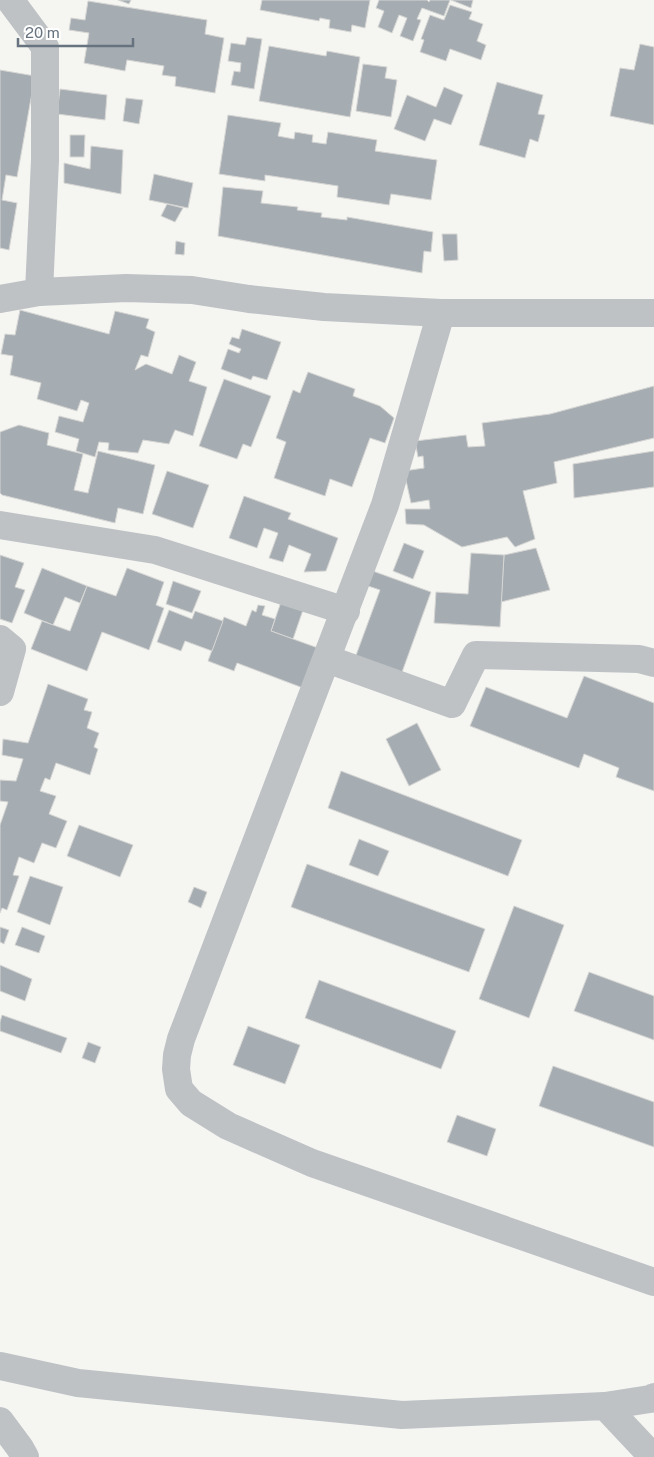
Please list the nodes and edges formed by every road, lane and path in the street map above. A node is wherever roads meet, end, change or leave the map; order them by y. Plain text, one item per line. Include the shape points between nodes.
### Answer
1 (8, 3) edge
2 (39, 292) junction
3 (0, 299) edge
4 (441, 313) junction
5 (654, 313) edge
6 (0, 525) edge
7 (346, 611) junction
8 (0, 639) edge
9 (327, 659) junction
10 (654, 663) edge
11 (0, 692) edge
12 (654, 1282) edge
13 (0, 1366) edge
14 (654, 1397) edge
15 (605, 1406) junction
16 (0, 1421) edge
17 (25, 1457) edge
18 (653, 1457) edge

1 - 2 street via 46,47
2 - 3 street
2 - 4 street via 126,288 192,290 324,307
4 - 5 street
4 - 7 street via 385,505
6 - 7 street via 155,550
7 - 9 street
8 - 11 street via 12,649
9 - 10 street via 452,704 476,655 639,659
9 - 12 street via 181,1039 176,1069 179,1089 191,1103 228,1126 312,1163
13 - 15 street via 78,1383 402,1414
14 - 15 street
15 - 18 street
16 - 17 street

